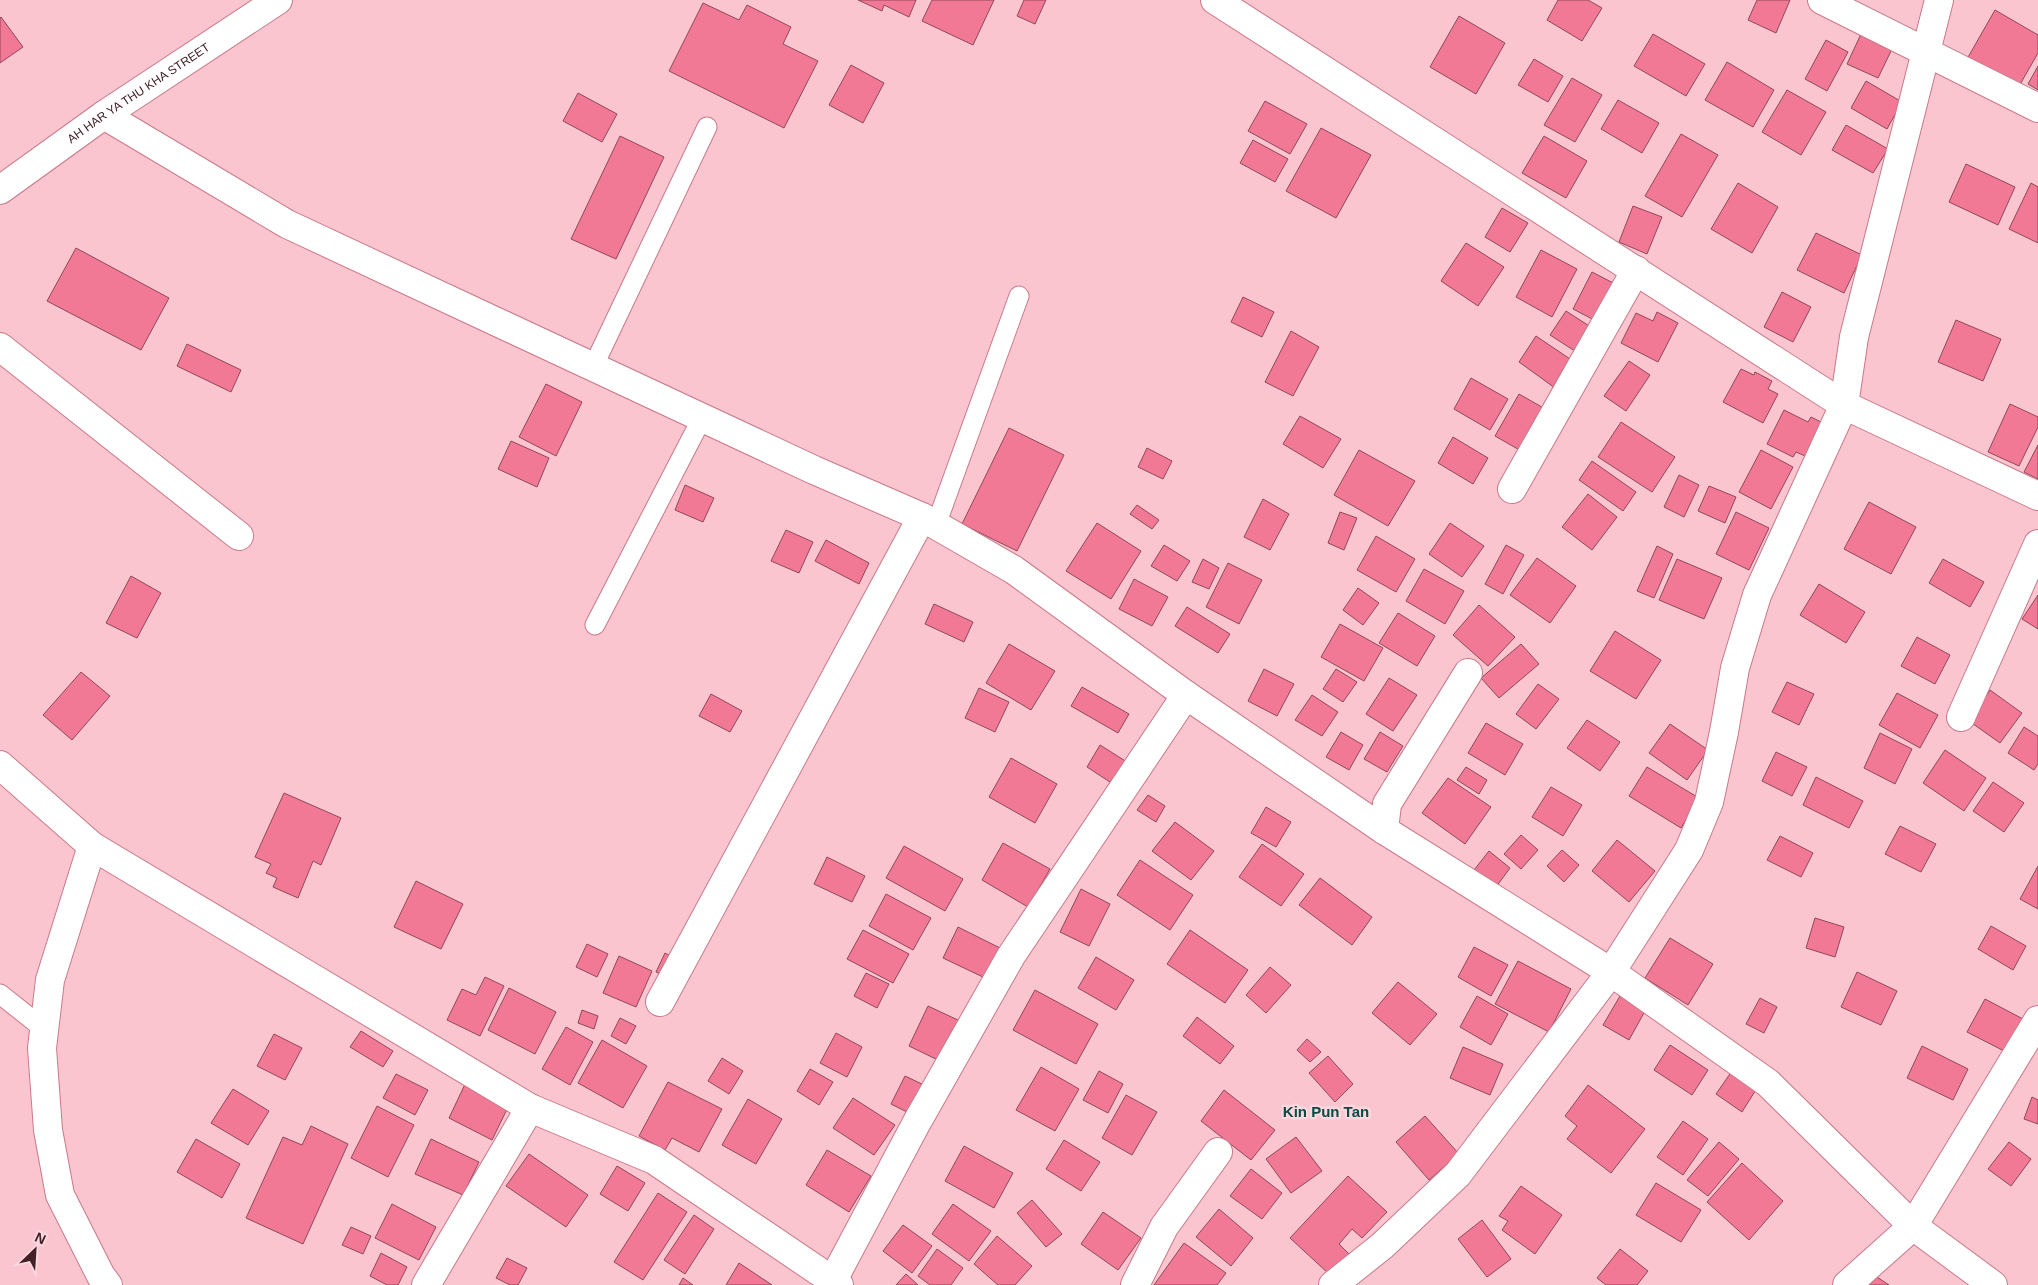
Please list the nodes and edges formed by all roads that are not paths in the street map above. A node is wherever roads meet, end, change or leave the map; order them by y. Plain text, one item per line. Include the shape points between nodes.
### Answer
1 (278, 0) edge
2 (1215, 0) edge
3 (1822, 0) edge
4 (1939, 0) edge
5 (1926, 52) junction
6 (2038, 108) edge
7 (104, 115) junction
8 (707, 127) dead end
9 (0, 190) edge
10 (1636, 270) junction
11 (1019, 296) dead end
12 (0, 346) edge
13 (592, 367) junction
14 (1844, 405) junction
15 (702, 418) junction
16 (1512, 489) dead end
17 (2038, 496) edge
18 (929, 521) junction
19 (239, 536) dead end
20 (2038, 544) edge
21 (595, 625) dead end
22 (1468, 673) dead end
23 (1186, 695) junction
24 (1961, 717) dead end
25 (0, 765) edge
26 (1384, 830) junction
27 (92, 846) junction
28 (1611, 972) junction
29 (0, 994) edge
30 (660, 1002) dead end
31 (2038, 1020) edge
32 (44, 1028) junction
33 (530, 1108) junction
34 (1218, 1152) dead end
35 (1913, 1226) junction
36 (836, 1283) edge
37 (108, 1285) edge
38 (426, 1285) edge
39 (1135, 1285) edge
40 (1332, 1285) edge
41 (1848, 1285) edge
42 (1993, 1285) edge

1 - 7 street, AH HAR YA THU KHA STREET
2 - 10 street
3 - 5 street
4 - 5 street
5 - 6 street
5 - 14 street via 1854,337
7 - 9 street, AH HAR YA THU KHA STREET
7 - 13 street via 287,224
8 - 13 lane
10 - 14 street
10 - 16 street
11 - 18 lane
12 - 19 street
13 - 15 street
14 - 17 street
14 - 28 street via 1757,595 1735,668 1709,802 1689,850
15 - 18 street
15 - 21 lane
18 - 23 street via 1014,570
18 - 30 street
20 - 24 street
22 - 26 street via 1387,804
23 - 26 street
23 - 36 street via 1012,956 917,1122
25 - 27 street
26 - 28 street
27 - 32 street via 50,980
27 - 33 street
28 - 35 street via 1768,1083
28 - 40 street via 1458,1174 1382,1246
29 - 32 lane
31 - 35 street
32 - 37 street via 42,1048 48,1130 60,1195
33 - 36 street via 654,1160
33 - 38 street
34 - 39 street via 1164,1227
35 - 41 street
35 - 42 street

